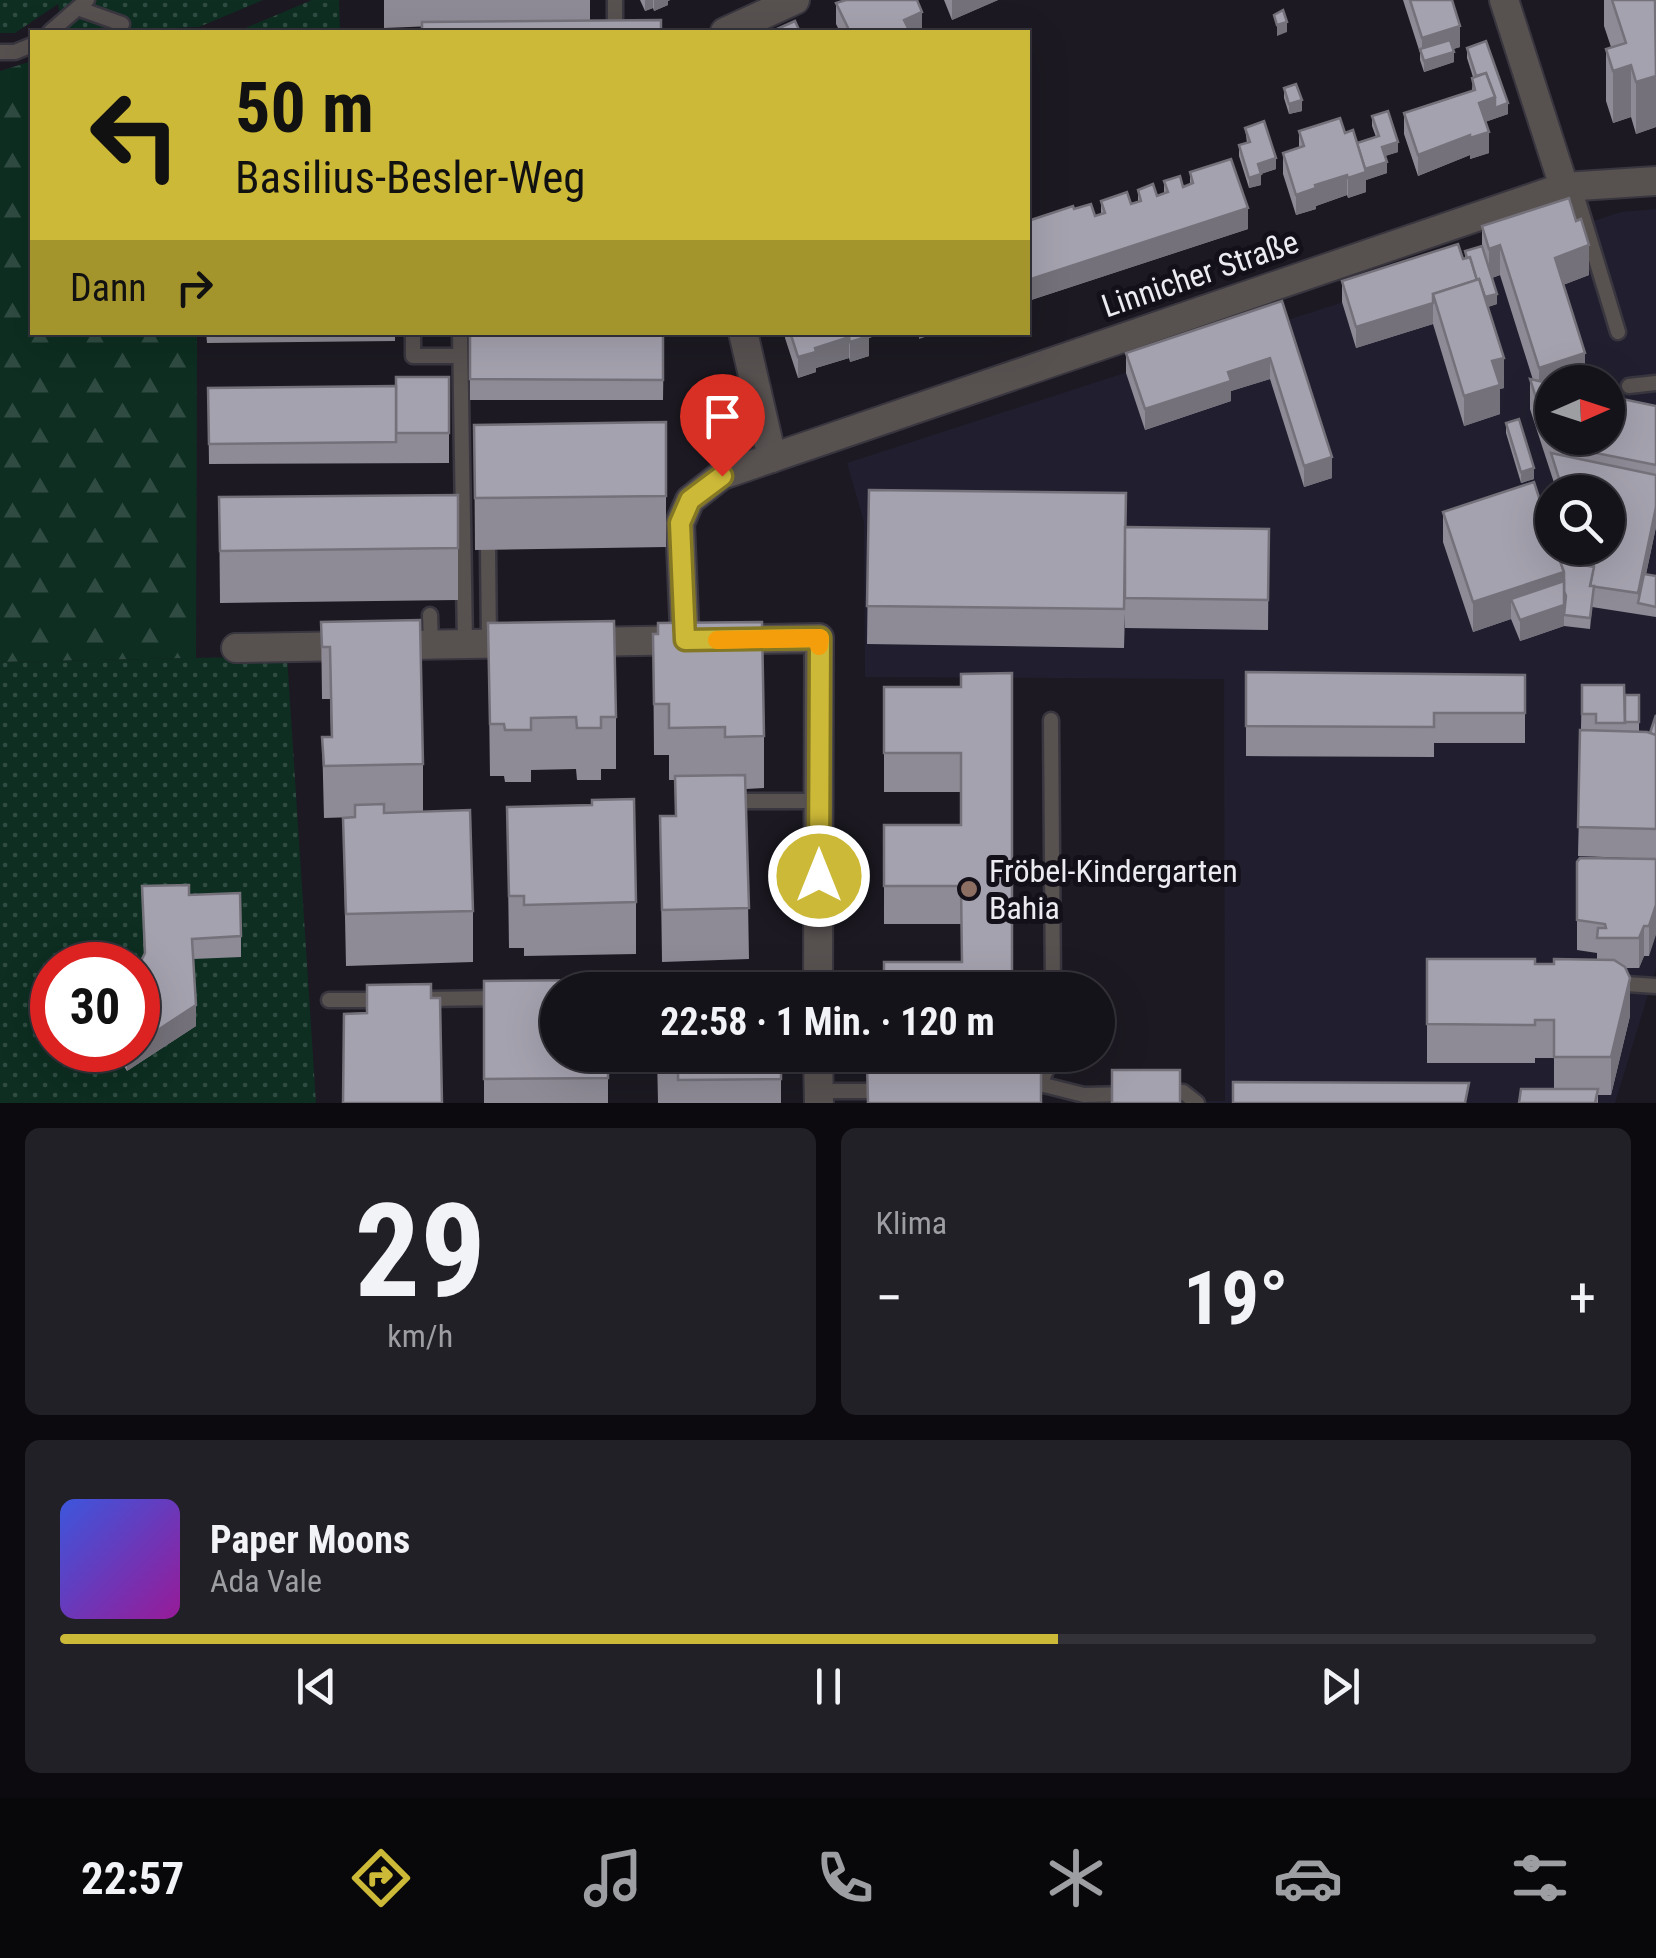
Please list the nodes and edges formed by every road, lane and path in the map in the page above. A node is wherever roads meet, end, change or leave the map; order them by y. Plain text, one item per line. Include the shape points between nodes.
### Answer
1 (615, 0) edge
2 (795, 0) edge
3 (1504, 0) edge
4 (83, 5) edge
5 (122, 24) dead end
6 (52, 30) edge
7 (614, 30) edge
8 (729, 30) edge
9 (30, 46) edge
10 (0, 52) edge
11 (1656, 181) edge
12 (1569, 187) junction
13 (1618, 332) dead end
14 (413, 335) edge
15 (460, 335) edge
16 (744, 335) edge
17 (460, 356) junction
18 (1656, 383) edge
19 (1628, 386) dead end
20 (772, 458) junction
21 (488, 551) dead end
22 (430, 614) dead end
23 (685, 640) junction
24 (431, 644) junction
25 (477, 644) junction
26 (236, 648) dead end
27 (1051, 720) dead end
28 (819, 800) junction
29 (708, 802) edge
30 (818, 972) edge
31 (1053, 972) edge
32 (1593, 982) edge
33 (1656, 986) edge
34 (520, 998) edge
35 (329, 1000) dead end
36 (399, 1000) edge
37 (416, 1000) edge
38 (1045, 1072) edge
39 (1040, 1084) junction
40 (1006, 1090) edge
41 (897, 1091) edge
42 (818, 1097) edge
43 (1084, 1099) edge
44 (1197, 1103) edge

1 - 7 lane
2 - 8 street
3 - 12 street
4 - 5 lane
4 - 6 lane
9 - 10 lane
11 - 12 street, Linnicher Straße
12 - 13 lane
12 - 20 street, Linnicher Straße
14 - 17 lane via 413,356
15 - 17 lane
16 - 20 street
17 - 25 lane
18 - 19 lane
20 - 23 street, Linnicher Straße via 722,476 690,500 680,523
21 - 25 lane
22 - 24 lane
23 - 25 street
23 - 28 street via 820,638
24 - 25 street
24 - 26 street
27 - 31 lane
28 - 29 lane
28 - 30 street
32 - 33 lane
34 - 37 lane
35 - 36 lane
38 - 39 lane
39 - 40 lane
39 - 43 lane
41 - 42 lane
43 - 44 lane via 1183,1092

